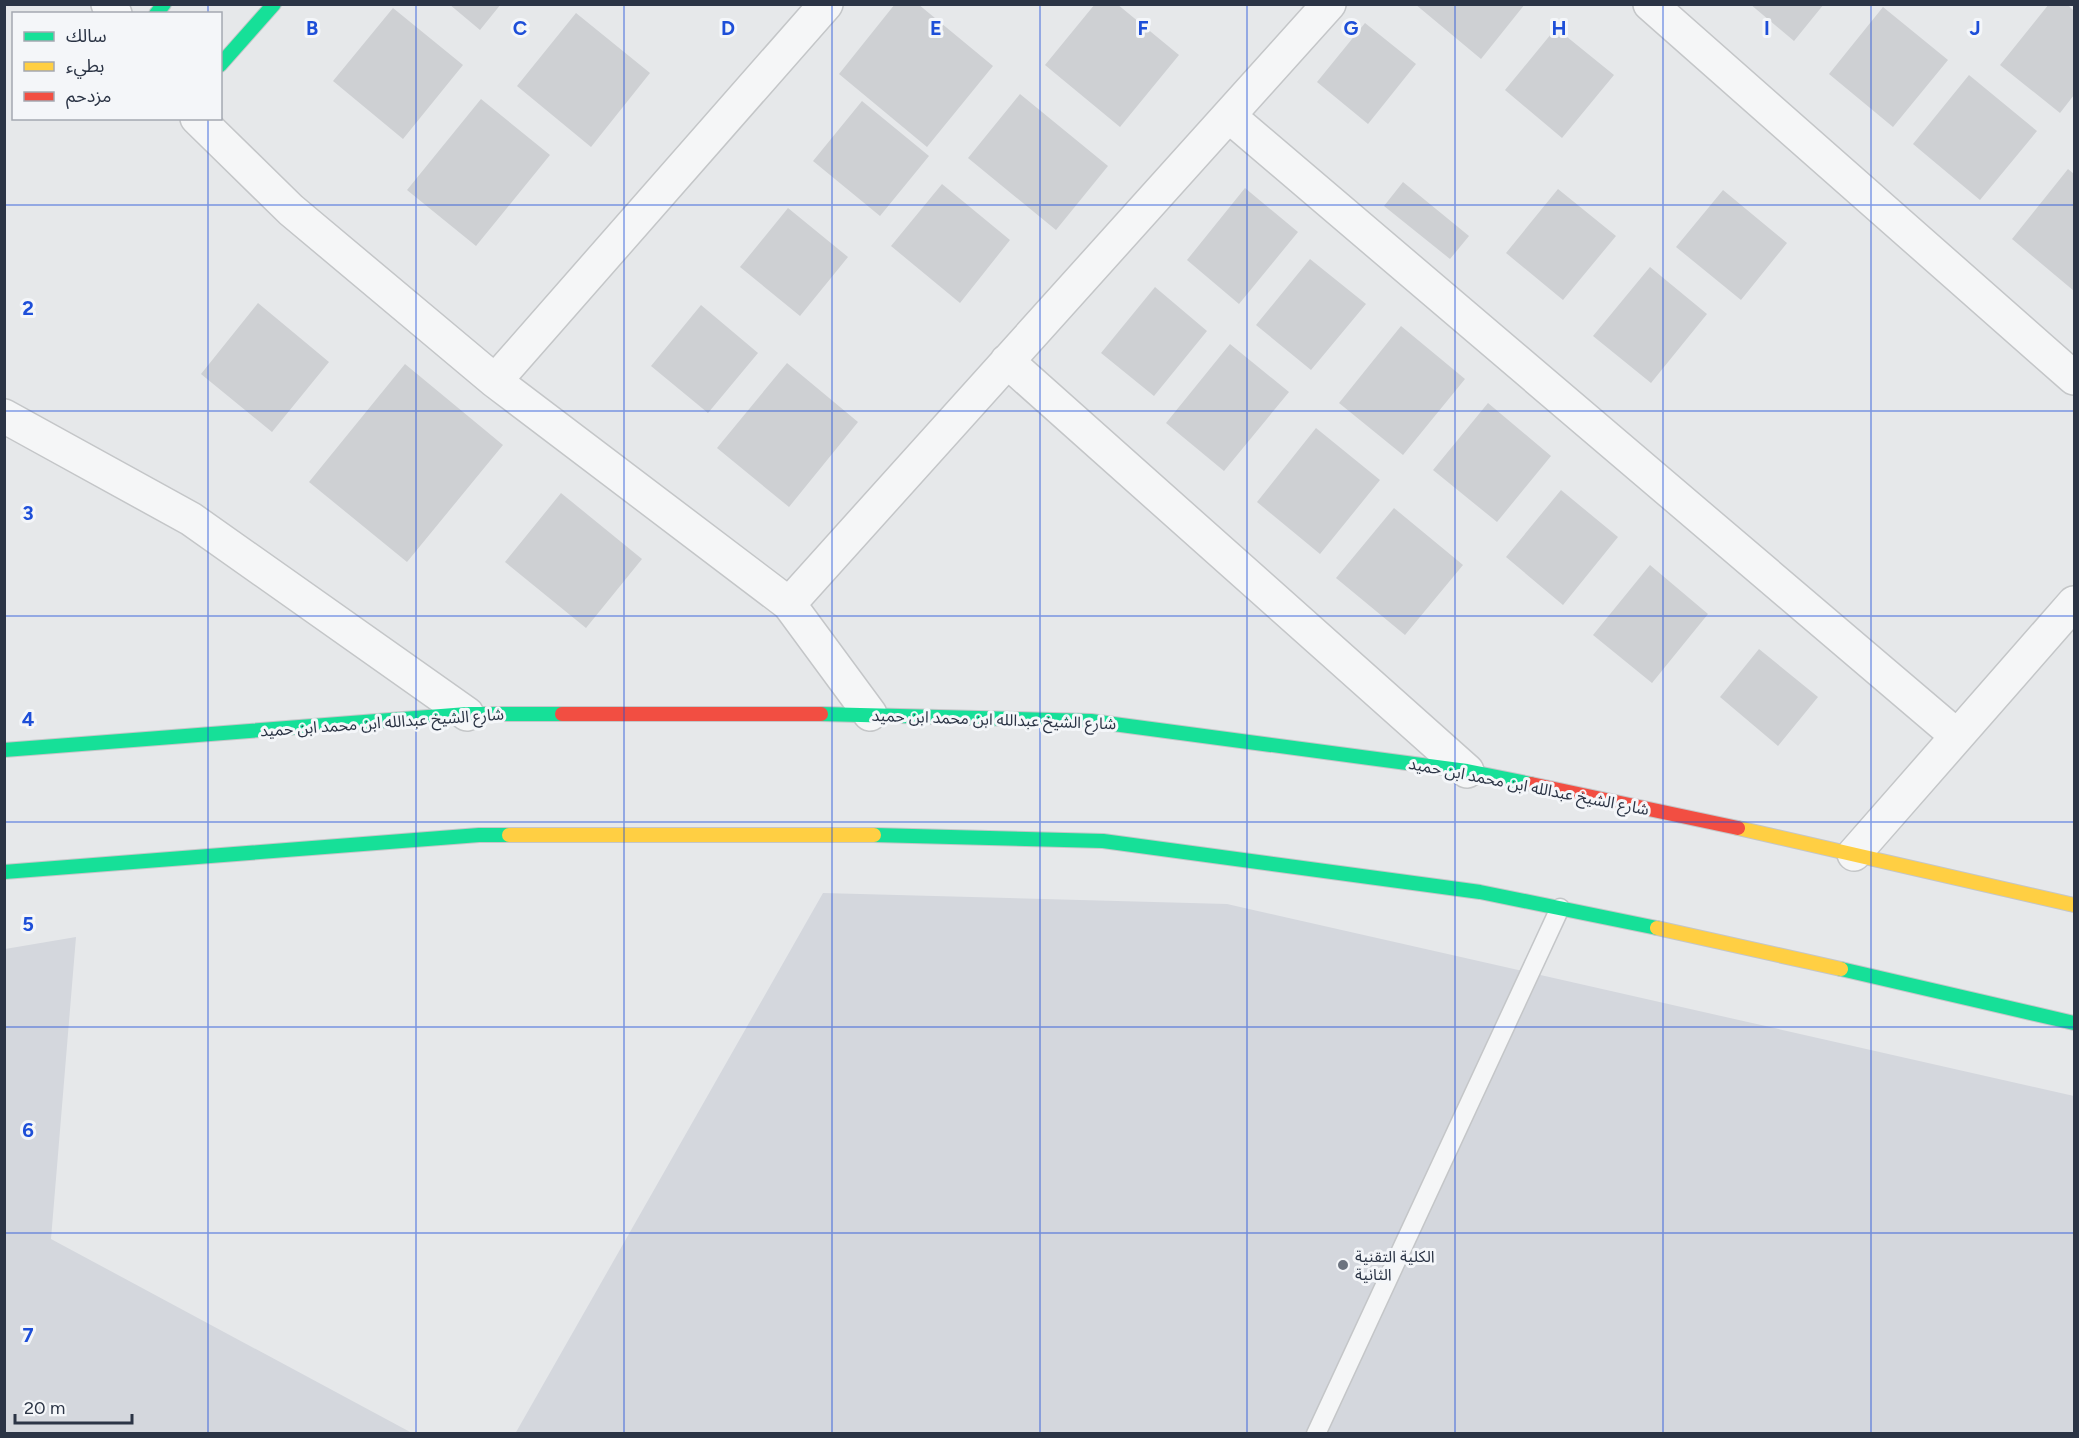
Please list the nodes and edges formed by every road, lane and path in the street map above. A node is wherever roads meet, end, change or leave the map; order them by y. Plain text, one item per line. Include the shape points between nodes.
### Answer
1 (273, 4) edge
2 (826, 4) edge
3 (1329, 4) edge
4 (1650, 4) edge
5 (222, 63) edge
6 (1229, 116) junction
7 (199, 120) edge
8 (1007, 361) junction
9 (2074, 378) edge
10 (495, 381) junction
11 (4, 416) edge
12 (2074, 603) edge
13 (789, 604) junction
14 (467, 714) junction
15 (870, 714) junction
16 (1957, 736) junction
17 (4, 750) edge
18 (1467, 771) junction
19 (1854, 854) junction
20 (4, 872) edge
21 (2074, 905) edge
22 (1560, 908) junction
23 (2074, 1023) edge
24 (1316, 1434) edge

1 - 5 street
2 - 10 street
3 - 6 street
4 - 9 street
6 - 8 street
6 - 16 street
7 - 10 street via 291,210
8 - 13 street
8 - 18 street
10 - 13 street
11 - 14 street via 191,519
12 - 16 street
13 - 15 street
14 - 15 street, شارع الشيخ عبدالله ابن محمد ابن حميد
14 - 17 street, شارع الشيخ عبدالله ابن محمد ابن حميد
15 - 18 street, شارع الشيخ عبدالله ابن محمد ابن حميد via 1091,721
16 - 19 street
18 - 19 street, شارع الشيخ عبدالله ابن محمد ابن حميد
19 - 21 street, شارع الشيخ عبدالله ابن محمد ابن حميد
20 - 22 street via 479,835 882,835 1103,841 1480,892
22 - 23 street
22 - 24 lane

